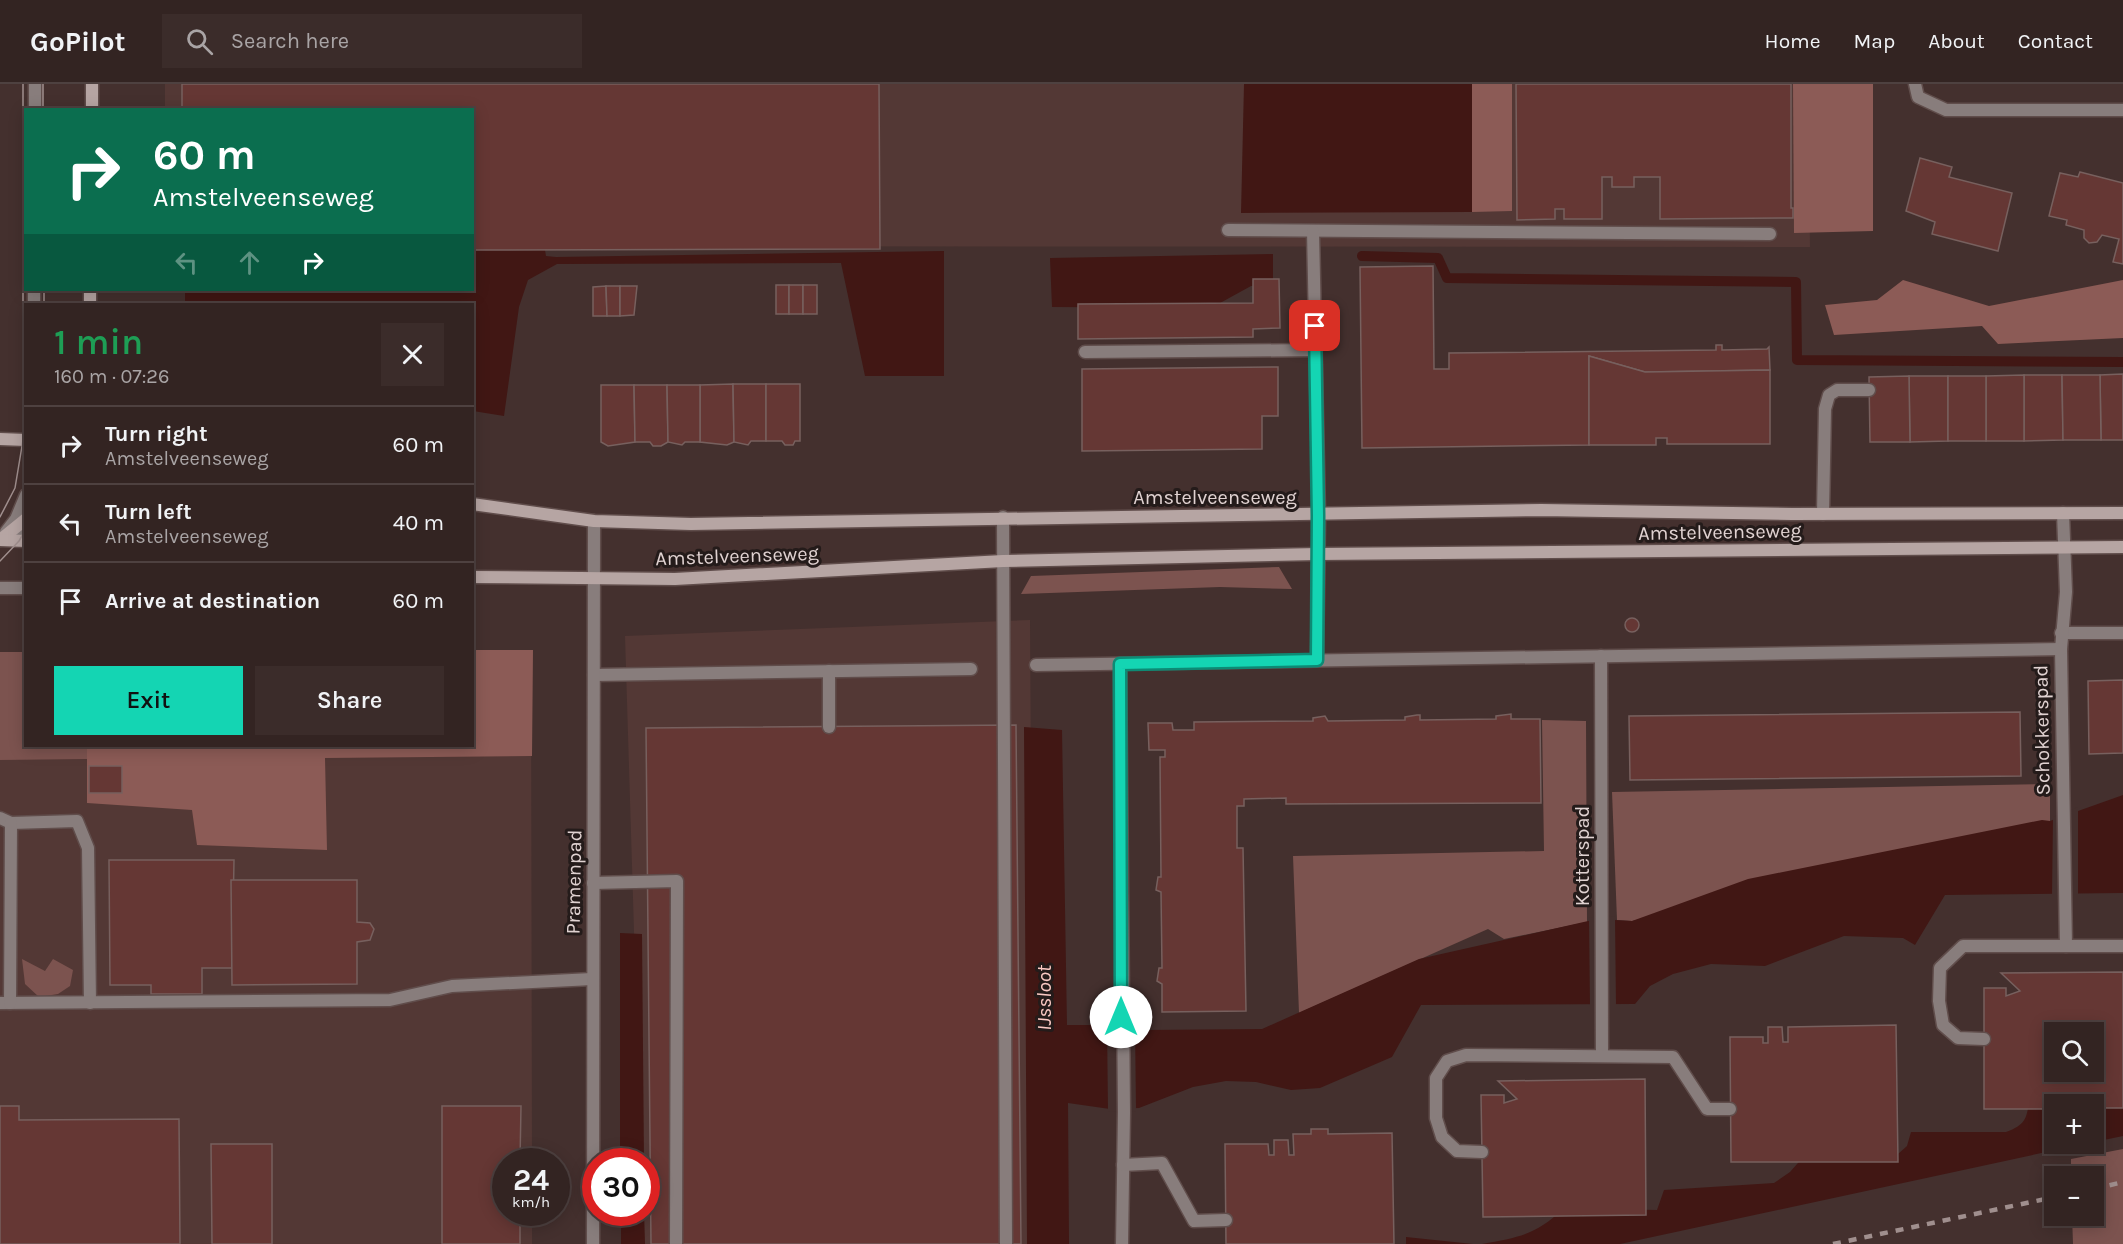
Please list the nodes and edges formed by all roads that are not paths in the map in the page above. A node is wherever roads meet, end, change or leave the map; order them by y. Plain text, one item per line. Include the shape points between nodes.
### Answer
1 (35, 84) edge
2 (92, 84) edge
3 (1914, 84) edge
4 (35, 108) edge
5 (92, 108) edge
6 (2123, 110) edge
7 (1228, 230) dead end
8 (1313, 231) junction
9 (1770, 234) dead end
10 (1315, 350) junction
11 (1085, 352) dead end
12 (1869, 390) dead end
13 (0, 439) edge
14 (24, 440) edge
15 (24, 500) edge
16 (476, 507) edge
17 (2063, 513) junction
18 (2123, 513) edge
19 (1823, 514) junction
20 (1318, 516) junction
21 (1003, 517) junction
22 (24, 521) edge
23 (594, 521) junction
24 (24, 534) edge
25 (0, 540) edge
26 (24, 541) edge
27 (2064, 547) junction
28 (2123, 547) edge
29 (1317, 554) junction
30 (1003, 561) junction
31 (474, 578) edge
32 (594, 579) junction
33 (0, 588) edge
34 (24, 588) edge
35 (2061, 633) junction
36 (2123, 633) edge
37 (2061, 649) junction
38 (1601, 656) junction
39 (1317, 660) junction
40 (1120, 664) junction
41 (1036, 665) dead end
42 (971, 669) dead end
43 (829, 671) junction
44 (594, 675) junction
45 (829, 727) dead end
46 (6, 820) edge
47 (593, 883) junction
48 (2066, 946) junction
49 (2123, 946) edge
50 (592, 980) junction
51 (5, 1003) edge
52 (90, 1003) junction
53 (1984, 1039) dead end
54 (1602, 1055) junction
55 (1730, 1108) dead end
56 (1482, 1152) dead end
57 (1123, 1165) junction
58 (1226, 1220) dead end
59 (593, 1244) edge
60 (676, 1244) edge
61 (1006, 1244) edge
62 (1122, 1244) edge

1 - 4 street
2 - 5 main road
3 - 6 street via 1918,97 1946,110
7 - 8 street
8 - 9 street
8 - 10 street, Amstelveenseweg
10 - 11 street
10 - 20 street, Amstelveenseweg
12 - 19 street via 1837,390 1829,395 1825,410
13 - 14 main road
15 - 25 street
16 - 23 main road, Amstelveenseweg
17 - 18 main road, Amstelveenseweg
17 - 19 main road, Amstelveenseweg
17 - 27 street, Schokkerspad
19 - 20 main road, Amstelveenseweg via 1541,510
20 - 21 main road, Amstelveenseweg
20 - 29 street, Amstelveenseweg
21 - 23 main road, Amstelveenseweg via 691,524
21 - 30 street
22 - 25 main road
23 - 32 street, Pramenpad
24 - 25 street
25 - 26 main road
27 - 28 main road, Amstelveenseweg
27 - 29 main road, Amstelveenseweg
27 - 35 street, Schokkerspad via 2066,592
29 - 30 main road, Amstelveenseweg
29 - 39 street, Amstelveenseweg
30 - 32 main road, Amstelveenseweg via 698,578
30 - 61 street
31 - 32 main road, Amstelveenseweg
32 - 44 street, Pramenpad
33 - 34 street
35 - 36 street
35 - 37 street, Schokkerspad
37 - 38 street
37 - 48 street, Schokkerspad
38 - 39 street
38 - 54 street, Kotterspad
39 - 40 street
40 - 41 street
40 - 57 street
42 - 43 street
43 - 44 street
43 - 45 street
44 - 47 street, Pramenpad
46 - 51 street
46 - 52 street via 78,821 88,848
47 - 50 street, Pramenpad
47 - 60 street via 677,881
48 - 49 street
48 - 53 street via 1963,946 1940,968 1943,1025 1958,1038
50 - 52 street via 452,986 390,1000
50 - 59 street, Pramenpad
51 - 52 street
54 - 55 street via 1673,1057 1707,1108
54 - 56 street via 1466,1055 1448,1061 1436,1078 1436,1118 1442,1137 1457,1151
57 - 58 street via 1162,1163 1194,1221
57 - 62 street

